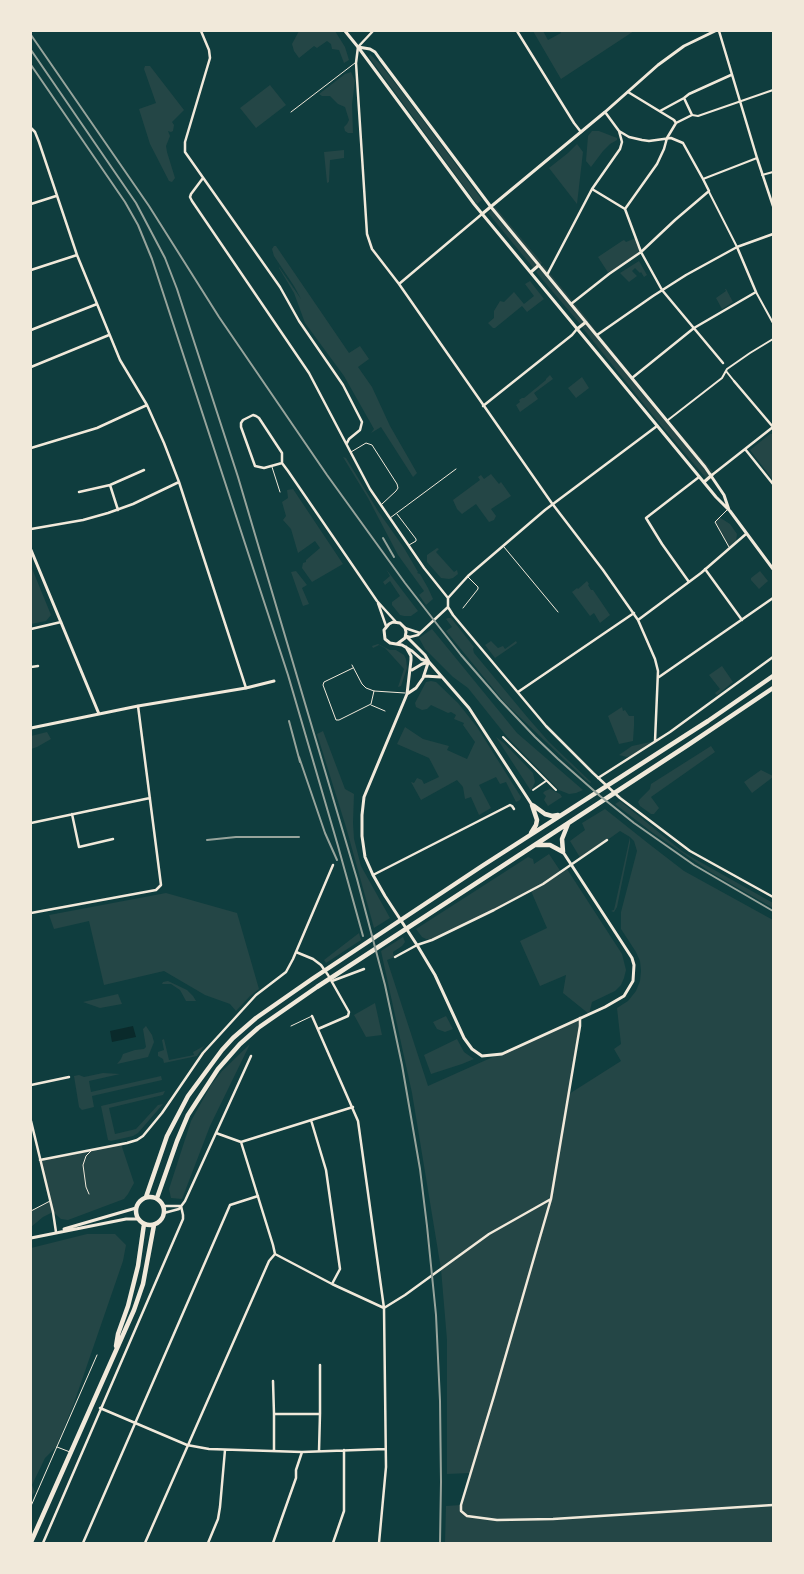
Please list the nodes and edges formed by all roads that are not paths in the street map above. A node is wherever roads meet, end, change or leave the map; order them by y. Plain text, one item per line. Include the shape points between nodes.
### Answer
1 (201, 31) edge
2 (345, 31) edge
3 (373, 31) edge
4 (517, 31) edge
5 (717, 31) edge
6 (358, 47) junction
7 (356, 63) junction
8 (731, 75) junction
9 (773, 90) edge
10 (628, 92) junction
11 (684, 98) junction
12 (740, 101) junction
13 (660, 111) junction
14 (291, 112) dead end
15 (606, 112) junction
16 (692, 114) junction
17 (676, 123) junction
18 (31, 128) edge
19 (619, 131) junction
20 (581, 132) junction
21 (667, 138) junction
22 (757, 158) junction
23 (773, 172) edge
24 (762, 175) junction
25 (203, 178) junction
26 (703, 179) junction
27 (592, 189) junction
28 (709, 192) junction
29 (56, 196) junction
30 (31, 204) edge
31 (773, 206) edge
32 (491, 207) junction
33 (625, 209) junction
34 (482, 214) junction
35 (773, 234) edge
36 (737, 247) junction
37 (640, 252) junction
38 (77, 255) junction
39 (539, 265) junction
40 (31, 270) edge
41 (531, 272) junction
42 (547, 274) junction
43 (399, 284) junction
44 (662, 290) junction
45 (756, 292) junction
46 (97, 304) junction
47 (571, 304) junction
48 (586, 322) junction
49 (773, 323) edge
50 (694, 328) junction
51 (577, 329) junction
52 (31, 330) edge
53 (109, 334) junction
54 (597, 335) junction
55 (773, 339) edge
56 (723, 363) joint
57 (31, 367) edge
58 (727, 370) junction
59 (632, 378) junction
60 (734, 381) joint
61 (147, 405) junction
62 (484, 406) junction
63 (668, 420) junction
64 (657, 426) junction
65 (347, 443) junction
66 (31, 448) edge
67 (745, 449) junction
68 (351, 452) junction
69 (282, 463) junction
70 (272, 466) junction
71 (456, 469) dead end
72 (144, 470) dead end
73 (712, 475) junction
74 (700, 477) junction
75 (180, 482) junction
76 (704, 482) junction
77 (773, 484) edge
78 (110, 485) junction
79 (79, 492) dead end
80 (280, 492) dead end
81 (553, 504) junction
82 (381, 505) junction
83 (118, 510) junction
84 (729, 510) junction
85 (396, 513) junction
86 (390, 518) junction
87 (31, 529) edge
88 (746, 534) junction
89 (409, 546) junction
90 (503, 546) junction
91 (729, 548) junction
92 (31, 550) edge
93 (773, 569) edge
94 (705, 570) junction
95 (468, 576) junction
96 (689, 582) junction
97 (448, 598) junction
98 (773, 598) edge
99 (377, 602) junction
100 (448, 608) junction
101 (463, 608) dead end
102 (558, 612) dead end
103 (634, 613) junction
104 (638, 620) junction
105 (742, 620) junction
106 (61, 622) junction
107 (396, 622) junction
108 (386, 626) junction
109 (405, 628) junction
110 (31, 629) edge
111 (420, 633) junction
112 (406, 636) junction
113 (397, 644) junction
114 (406, 648) junction
115 (773, 657) edge
116 (428, 662) junction
117 (38, 666) dead end
118 (31, 667) edge
119 (411, 670) junction
120 (424, 676) junction
121 (773, 676) edge
122 (442, 677) junction
123 (659, 677) junction
124 (274, 681) dead end
125 (246, 688) junction
126 (773, 688) edge
127 (374, 691) junction
128 (518, 692) junction
129 (407, 694) junction
130 (371, 704) junction
131 (138, 706) junction
132 (385, 711) dead end
133 (99, 714) junction
134 (31, 728) edge
135 (503, 737) dead end
136 (655, 741) junction
137 (598, 778) junction
138 (546, 781) junction
139 (533, 790) dead end
140 (556, 790) dead end
141 (150, 798) junction
142 (532, 804) junction
143 (514, 808) dead end
144 (72, 814) junction
145 (562, 814) junction
146 (569, 822) junction
147 (31, 824) edge
148 (528, 836) junction
149 (113, 840) dead end
150 (607, 840) dead end
151 (534, 845) junction
152 (563, 852) junction
153 (333, 866) dead end
154 (373, 875) junction
155 (772, 896) edge
156 (31, 913) edge
157 (417, 944) junction
158 (296, 952) junction
159 (395, 957) dead end
160 (364, 969) dead end
161 (332, 982) junction
162 (312, 1016) joint
163 (580, 1018) junction
164 (291, 1026) dead end
165 (318, 1029) junction
166 (251, 1056) dead end
167 (69, 1077) dead end
168 (31, 1085) edge
169 (353, 1107) junction
170 (311, 1120) junction
171 (31, 1121) edge
172 (216, 1133) junction
173 (241, 1142) junction
174 (92, 1149) junction
175 (40, 1160) junction
176 (90, 1194) dead end
177 (258, 1196) junction
178 (146, 1197) junction
179 (157, 1198) junction
180 (551, 1199) junction
181 (50, 1201) junction
182 (163, 1206) junction
183 (181, 1206) junction
184 (136, 1208) junction
185 (31, 1211) edge
186 (164, 1213) junction
187 (138, 1219) junction
188 (144, 1224) junction
189 (154, 1225) junction
190 (56, 1232) junction
191 (31, 1238) edge
192 (275, 1254) junction
193 (332, 1284) junction
194 (384, 1308) junction
195 (114, 1352) junction
196 (97, 1355) dead end
197 (320, 1365) dead end
198 (273, 1381) dead end
199 (100, 1408) junction
200 (274, 1414) junction
201 (320, 1414) junction
202 (134, 1422) junction
203 (187, 1445) junction
204 (57, 1447) junction
205 (385, 1449) junction
206 (225, 1450) junction
207 (344, 1450) junction
208 (274, 1451) junction
209 (319, 1451) junction
210 (302, 1452) junction
211 (70, 1453) junction
212 (773, 1505) edge
213 (31, 1506) edge
214 (31, 1542) edge
215 (43, 1543) edge
216 (82, 1543) edge
217 (145, 1543) edge
218 (208, 1543) edge
219 (273, 1543) edge
220 (333, 1543) edge
221 (379, 1543) edge

1 - 25 street via 210,58 184,147
2 - 6 street
3 - 6 street
4 - 20 street
5 - 8 street
5 - 10 street via 684,46
6 - 7 street
6 - 32 street via 375,52
6 - 34 street
7 - 14 lane
7 - 43 street via 367,234 372,249
8 - 11 street
8 - 12 street
9 - 12 street
10 - 13 street
10 - 15 street
11 - 13 street
11 - 16 street
12 - 16 street via 698,116
12 - 22 street
13 - 17 street
15 - 19 street
15 - 20 street
16 - 17 street
17 - 21 street
18 - 29 street via 39,142
19 - 21 street via 629,137 649,141
19 - 27 street via 620,149
20 - 32 street
21 - 26 street via 684,142
21 - 33 street via 657,164
22 - 24 street
22 - 26 street
23 - 24 street
24 - 31 street
25 - 65 street via 191,194 191,200 305,367
25 - 65 street via 280,287 343,385 362,422 360,430
26 - 28 street
27 - 33 street
27 - 42 street
28 - 36 street
28 - 37 street
29 - 30 street
29 - 38 street
32 - 34 street
32 - 39 street
33 - 37 street
34 - 41 street
34 - 43 street
35 - 36 street
36 - 44 street
36 - 45 street
37 - 44 street
37 - 47 street
38 - 40 street
38 - 46 street
39 - 41 street
39 - 42 street
41 - 51 street
42 - 47 street
43 - 62 street
44 - 50 street
44 - 54 street
45 - 49 street
45 - 50 street
46 - 52 street
46 - 53 street
47 - 48 street
48 - 51 street
48 - 54 street
50 - 56 street
50 - 59 street
51 - 62 street
51 - 64 street
53 - 57 street
53 - 61 street via 120,360
54 - 59 street
55 - 58 street
56 - 58 street
58 - 60 street
58 - 63 street via 722,378
59 - 63 street
60 - 67 street via 773,427
61 - 66 street via 97,428
61 - 75 street
62 - 81 street
63 - 73 street
64 - 74 street
64 - 81 street
65 - 68 street
67 - 73 street
67 - 77 street
68 - 82 street
68 - 82 lane via 366,444 372,445 397,484 396,491
69 - 70 street
69 - 70 street via 282,453 258,416 253,415 240,423 253,463 261,468
69 - 99 street
70 - 80 lane
71 - 85 lane
72 - 78 street
73 - 76 street
73 - 84 street
74 - 76 street
74 - 96 street via 646,518
75 - 83 street
75 - 125 street
76 - 84 street
78 - 79 street
78 - 83 street
81 - 90 street
81 - 103 street
82 - 86 street
83 - 87 street
84 - 88 street
84 - 91 lane via 715,523
85 - 86 lane
85 - 89 lane via 416,539
86 - 89 street
88 - 91 street
88 - 93 street
89 - 97 street
90 - 95 street
90 - 102 lane
91 - 94 street
92 - 106 street
94 - 96 street
94 - 105 street
95 - 97 street
95 - 101 lane via 478,589
96 - 104 street
97 - 100 street
98 - 105 street
99 - 107 street
99 - 108 street
100 - 111 street
100 - 128 street
103 - 104 street
103 - 128 street
104 - 123 street
105 - 123 street
106 - 110 street
106 - 133 street
107 - 108 street
107 - 109 street
108 - 113 street via 385,639
109 - 111 street
109 - 112 street
111 - 112 street
112 - 113 street
112 - 116 street
113 - 114 street
114 - 116 street
114 - 119 street via 411,656
115 - 136 street
116 - 119 street
116 - 120 street
116 - 122 street
117 - 118 street
119 - 129 street
120 - 122 street
120 - 129 street
121 - 145 main road
122 - 142 street via 470,708
123 - 136 street
124 - 125 street
125 - 131 street
126 - 146 main road
127 - 129 lane
127 - 130 lane
127 - 130 lane via 363,686 353,666 323,685 334,718 339,720
128 - 137 street
129 - 154 street via 364,797 362,836 365,857
130 - 132 lane
131 - 133 street
131 - 141 street
133 - 134 street
135 - 138 street
136 - 137 street
137 - 155 street via 624,802 690,851
138 - 139 street
138 - 140 street
141 - 144 street
141 - 156 street via 161,882 159,888
142 - 145 main road via 548,816
142 - 148 main road via 536,820
143 - 154 street via 510,805
144 - 147 street
144 - 149 street via 80,847
145 - 148 main road
146 - 151 main road
146 - 152 main road via 562,839
148 - 178 main road via 268,1009 234,1038 188,1096 162,1148
150 - 157 street via 543,884 432,940
151 - 152 main road via 550,845
151 - 179 main road via 317,986 240,1044 200,1095 182,1128
152 - 163 street via 634,965 633,981 624,996
153 - 158 street
154 - 157 street
157 - 159 street
157 - 163 street via 464,1038 482,1056 502,1054
158 - 161 street via 321,965
158 - 174 street via 286,972 256,995 203,1053 143,1136 127,1143
160 - 161 street
161 - 165 street via 349,1012 348,1016
162 - 164 lane
162 - 165 street
163 - 180 street
165 - 169 street
166 - 172 street
167 - 168 street
169 - 170 street
169 - 194 street via 358,1121
170 - 173 street
170 - 193 street via 326,1170 340,1269
171 - 175 street
172 - 173 street
172 - 183 street
173 - 177 street
174 - 175 street
174 - 176 lane via 83,1165
175 - 181 street
177 - 192 street
177 - 202 street via 230,1205
178 - 179 main road
178 - 184 main road
179 - 182 main road
180 - 194 street via 489,1234
180 - 212 street via 463,1497 462,1513 497,1520 544,1519
181 - 185 lane
181 - 190 street
182 - 183 street
182 - 186 main road
183 - 186 street
183 - 199 street via 183,1219
184 - 187 main road
184 - 190 street
186 - 189 main road
187 - 188 main road
187 - 190 street
188 - 189 main road
188 - 195 main road via 138,1266
189 - 195 main road via 143,1284
190 - 191 street
192 - 193 street
192 - 203 street via 269,1261
193 - 194 street
194 - 205 street
195 - 211 main road
196 - 204 lane
197 - 201 street
198 - 200 street
199 - 202 street
199 - 215 street
200 - 201 street
200 - 208 street
201 - 209 street
202 - 203 street
202 - 216 street
203 - 206 street
203 - 217 street
204 - 211 lane
204 - 213 lane
205 - 207 street
205 - 221 street
206 - 208 street
206 - 218 street via 218,1519
207 - 209 street
207 - 220 street via 344,1511
208 - 210 street
209 - 210 street
210 - 219 street
211 - 214 main road

